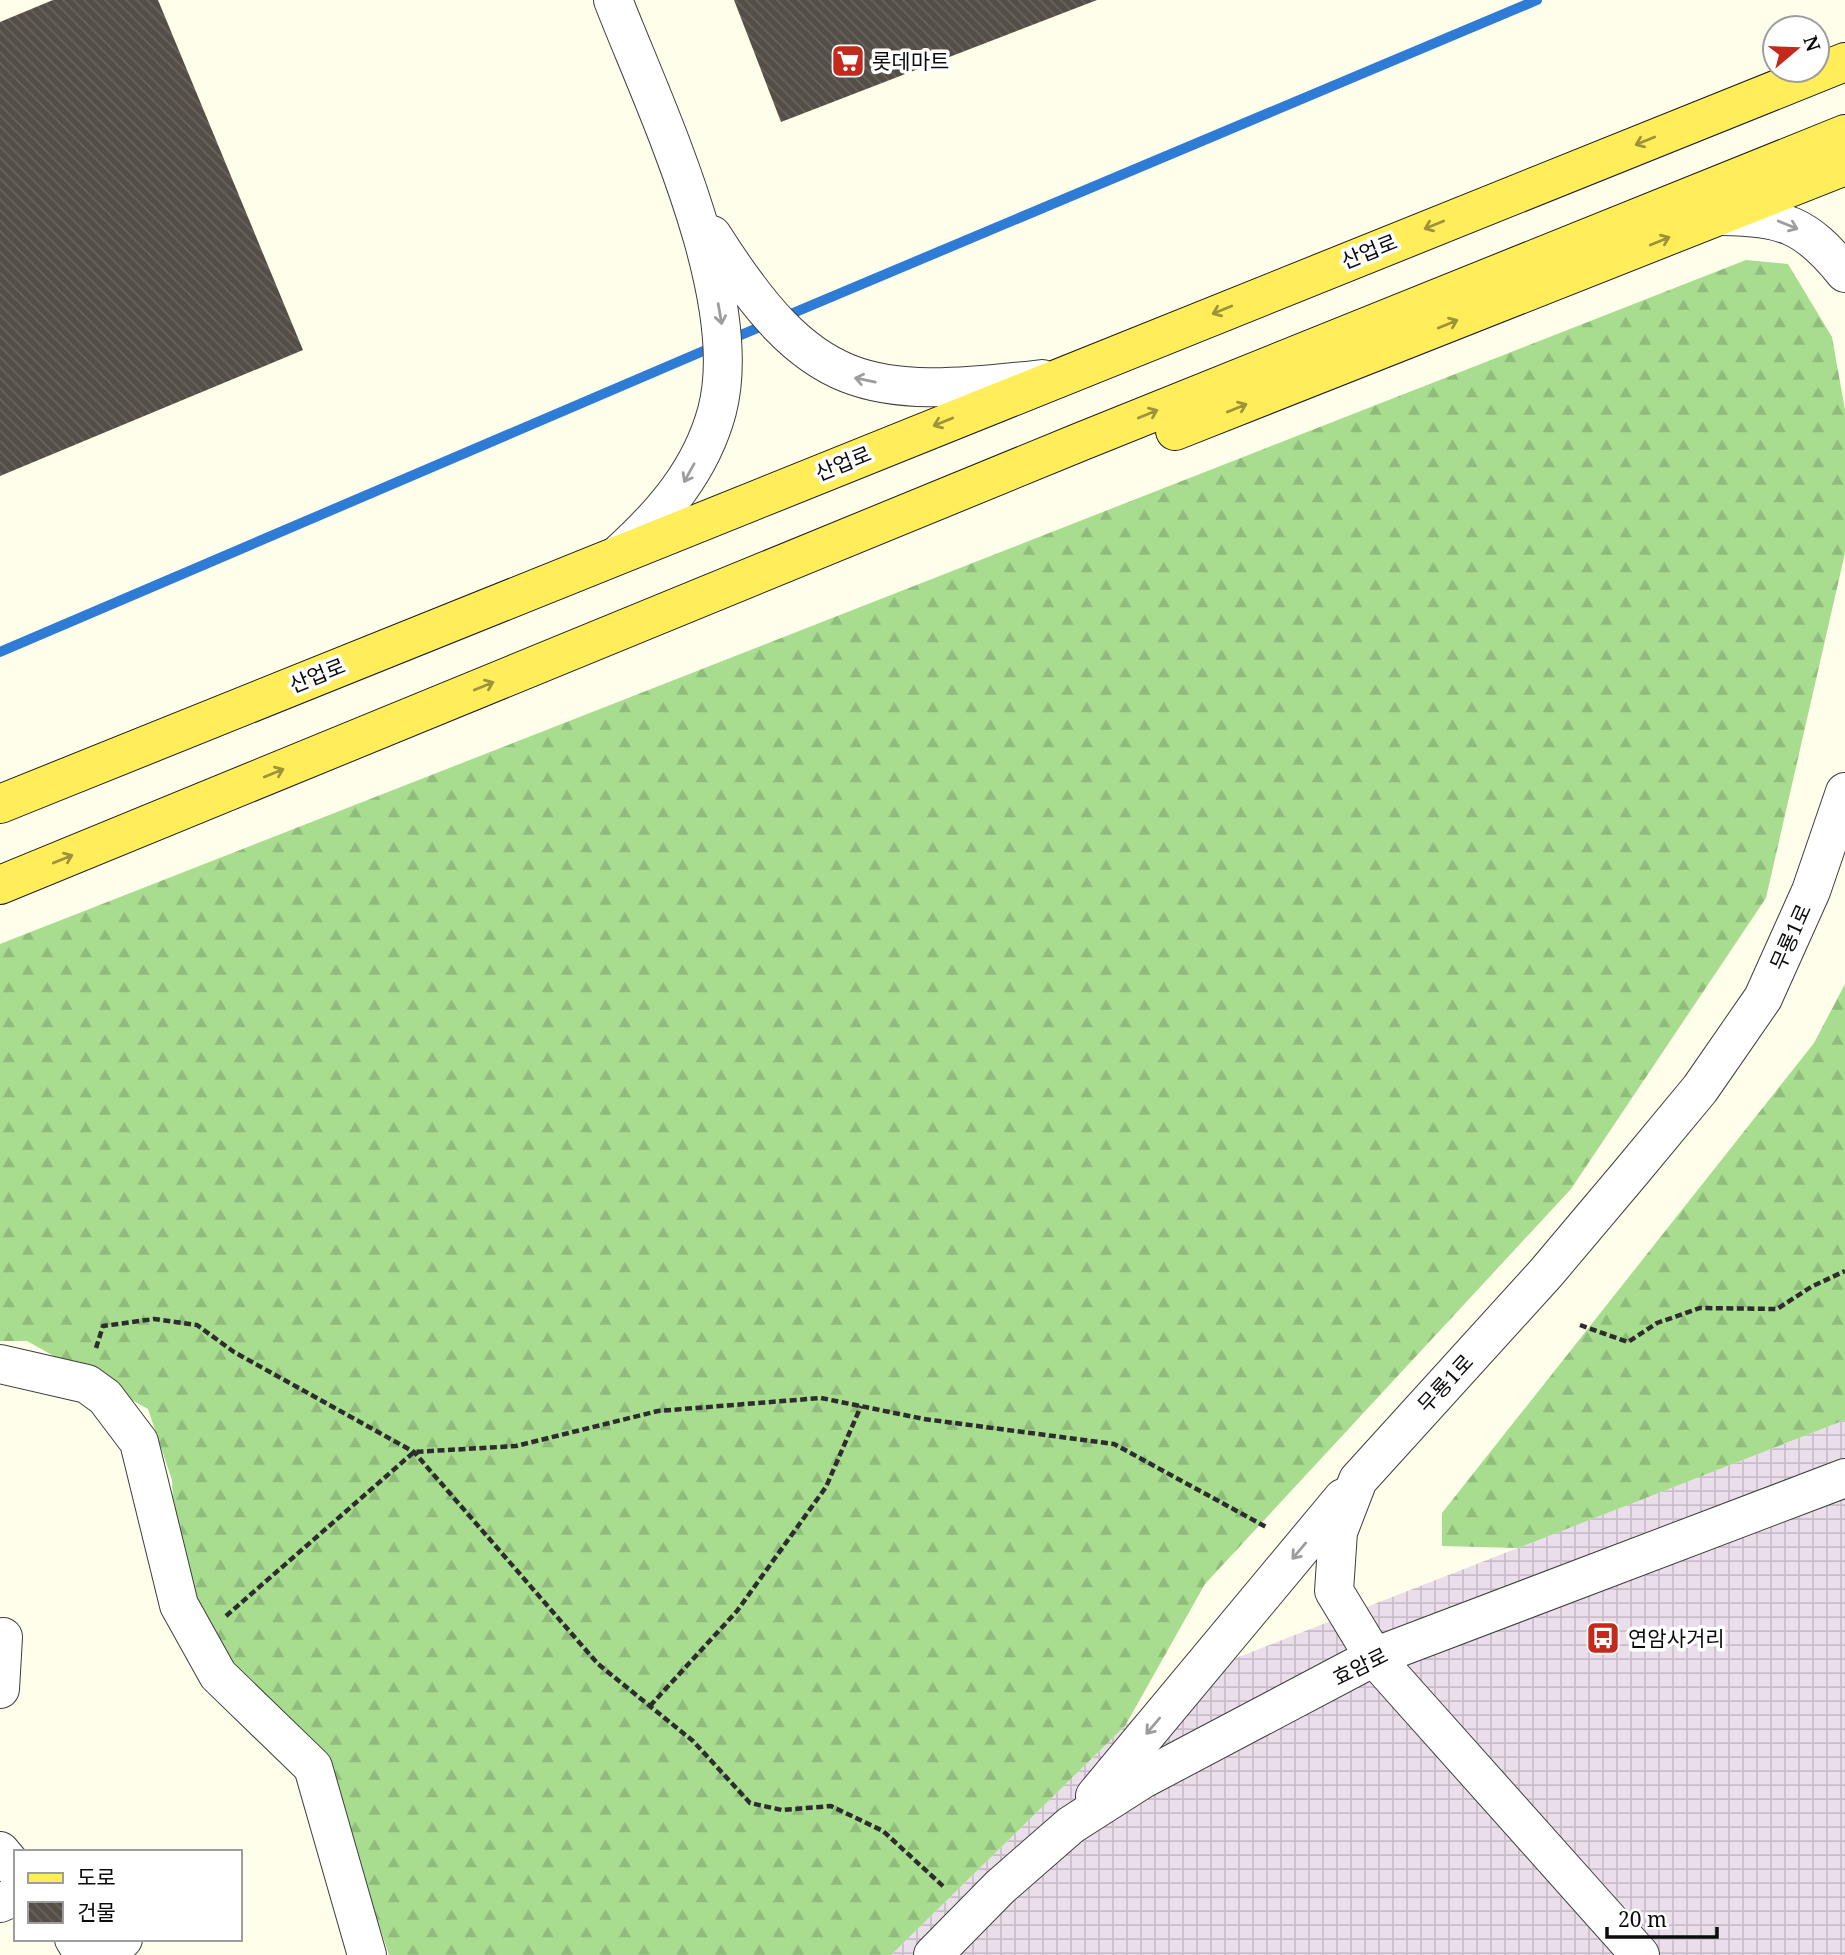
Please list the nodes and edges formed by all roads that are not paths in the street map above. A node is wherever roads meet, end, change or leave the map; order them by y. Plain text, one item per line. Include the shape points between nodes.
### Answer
1 (613, 0) edge
2 (1845, 62) edge
3 (1776, 84) edge
4 (1687, 124) junction
5 (1845, 134) edge
6 (1845, 166) edge
7 (691, 201) junction
8 (1721, 216) junction
9 (1845, 273) edge
10 (1054, 377) junction
11 (620, 553) junction
12 (642, 621) junction
13 (1845, 792) edge
14 (0, 804) edge
15 (0, 885) edge
16 (0, 1364) edge
17 (1845, 1478) edge
18 (1358, 1480) junction
19 (3, 1637) dead end
20 (1374, 1657) junction
21 (0, 1689) edge
22 (1071, 1825) junction
23 (0, 1851) edge
24 (14, 1868) edge
25 (121, 1941) edge
26 (107, 1955) edge
27 (368, 1955) edge
28 (933, 1955) edge
29 (1640, 1955) edge

1 - 7 street
2 - 4 main road, 산업로
3 - 4 main road, 산업로
4 -> 10 main road, 산업로
12 -> 5 main road
6 - 8 main road
10 -> 7 street via 957,389 856,379 819,360 782,332 744,285
7 -> 11 street via 724,337 717,411 679,493
8 -> 9 street via 1764,217 1793,226 1824,247
12 -> 8 main road via 1200,422
10 -> 11 main road, 산업로
11 - 14 main road, 산업로
15 -> 12 main road
13 - 18 street, 무룡1로 via 1811,891 1763,998 1700,1089 1546,1273
16 - 27 street via 87,1384 105,1397 139,1441 179,1605 218,1675 313,1767
17 - 20 street, 효암로
18 - 20 street, 무룡1로 via 1338,1532 1334,1591
18 -> 22 street
19 - 21 street
20 - 22 street, 효암로 via 1143,1779
20 - 29 street, 무룡1로
22 - 28 street, 효암로 via 1000,1887
23 - 24 street
25 - 26 street

